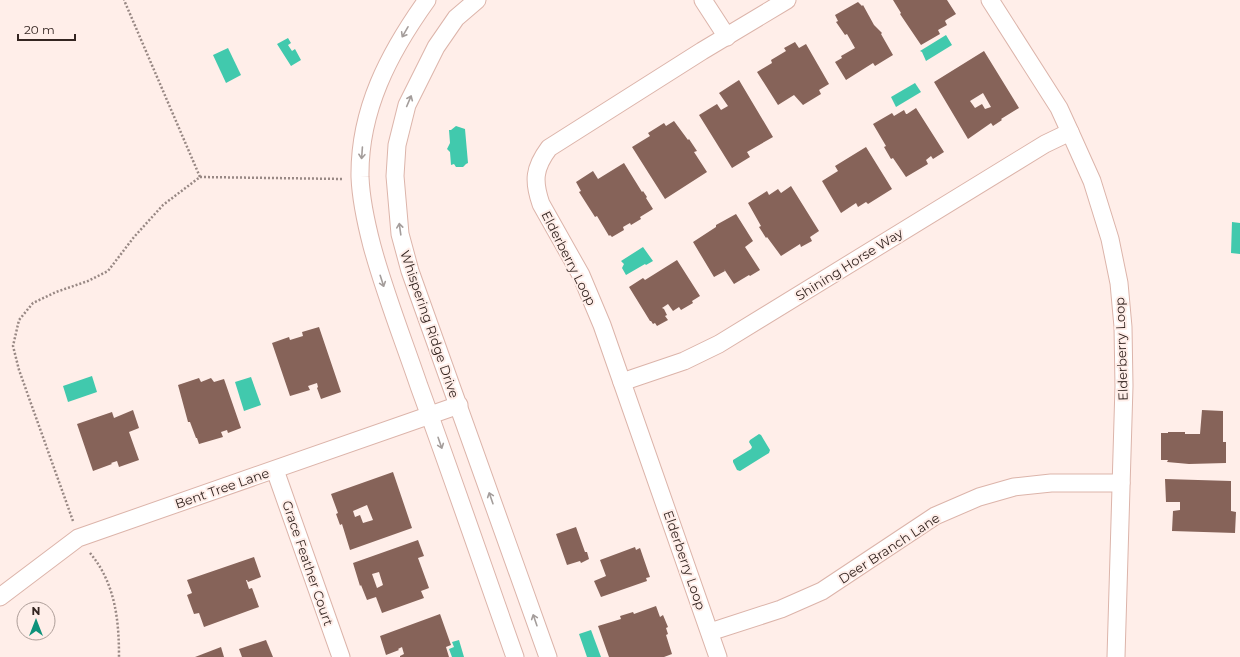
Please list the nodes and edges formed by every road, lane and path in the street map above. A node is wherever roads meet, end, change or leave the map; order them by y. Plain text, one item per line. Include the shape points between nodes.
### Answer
1 (124, 0) edge
2 (427, 0) edge
3 (477, 0) edge
4 (703, 0) edge
5 (787, 0) edge
6 (990, 0) edge
7 (727, 37) junction
8 (1070, 132) junction
9 (200, 177) junction
10 (360, 181) junction
11 (622, 382) junction
12 (459, 406) junction
13 (430, 416) junction
14 (275, 470) junction
15 (1121, 483) junction
16 (78, 538) junction
17 (0, 597) edge
18 (710, 632) junction
19 (119, 657) edge
20 (341, 657) edge
21 (515, 657) edge
22 (548, 657) edge
23 (718, 657) edge
24 (1116, 657) edge

1 - 9 path
2 -> 10 street via 406,29 374,94 363,140
12 -> 3 street, Whispering Ridge Drive via 406,256 400,234 395,176 397,145 407,105 419,78 456,18
4 - 7 street
5 - 7 street, Elderberry Loop
6 - 8 street, Elderberry Loop via 1059,108
7 - 11 street, Elderberry Loop via 549,148 537,170 537,193 541,204 581,275
8 - 11 street, Shining Horse Way via 1038,148 719,344 684,361
8 - 15 street, Elderberry Loop via 1092,181 1110,239 1119,283 1124,386
9 - 10 path
9 - 16 path via 163,205 108,271 33,303 19,320 13,346 19,370
10 -> 13 street via 362,208 381,278
11 - 18 street, Elderberry Loop
12 - 13 street, Bent Tree Lane
22 -> 12 street, Whispering Ridge Drive
13 - 14 street, Bent Tree Lane
13 -> 21 street
14 - 16 street, Bent Tree Lane
14 - 20 street, Grace Feather Court
15 - 18 street, Deer Branch Lane via 1051,483 1014,487 979,497 935,516 822,591 781,609
15 - 24 street, Elderberry Loop
16 - 17 street, Bent Tree Lane
16 - 19 path via 95,558 107,579 116,605
18 - 23 street, Elderberry Loop

